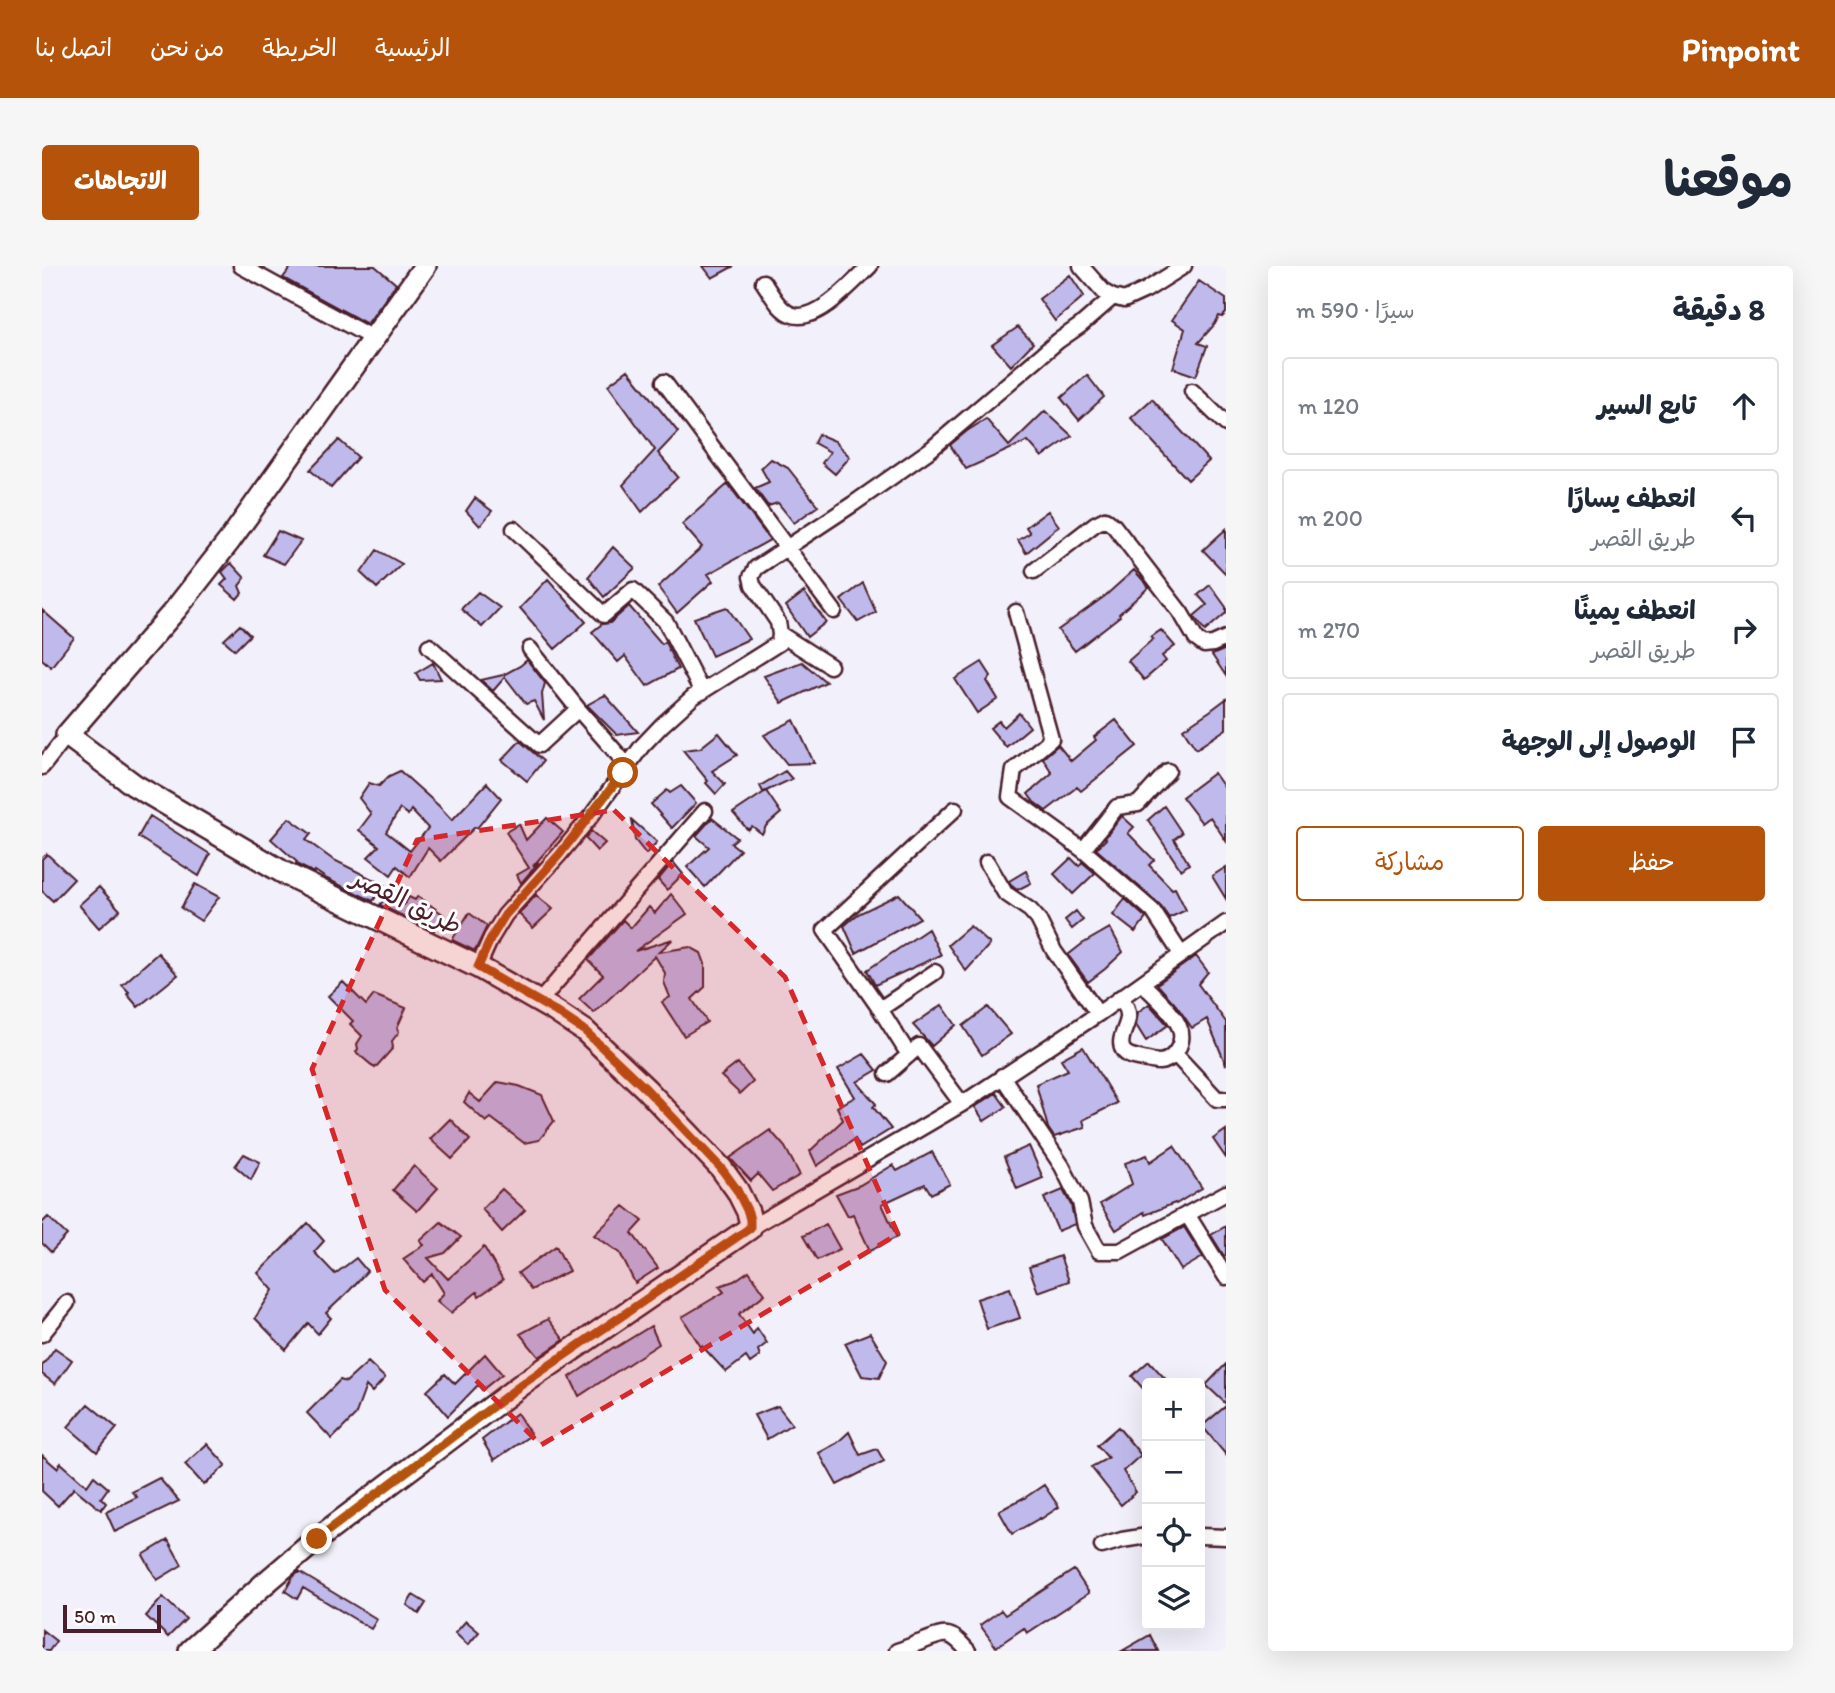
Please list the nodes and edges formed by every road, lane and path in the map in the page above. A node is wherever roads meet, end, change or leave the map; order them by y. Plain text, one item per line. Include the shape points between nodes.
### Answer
1 (241, 266) edge
2 (425, 266) edge
3 (870, 266) edge
4 (1081, 266) edge
5 (1184, 266) edge
6 (763, 282) dead end
7 (1113, 297) junction
8 (374, 339) junction
9 (664, 382) dead end
10 (1192, 391) dead end
11 (1226, 424) edge
12 (514, 529) dead end
13 (788, 547) junction
14 (1034, 571) dead end
15 (834, 611) dead end
16 (1016, 612) dead end
17 (780, 634) junction
18 (1226, 638) edge
19 (429, 646) dead end
20 (530, 649) dead end
21 (830, 666) dead end
22 (702, 692) junction
23 (578, 709) junction
24 (67, 735) junction
25 (628, 766) junction
26 (42, 767) edge
27 (1168, 771) dead end
28 (955, 809) dead end
29 (705, 811) dead end
30 (1083, 850) junction
31 (987, 862) dead end
32 (1226, 923) edge
33 (1181, 954) junction
34 (478, 967) junction
35 (935, 972) dead end
36 (1142, 983) junction
37 (1121, 998) junction
38 (539, 1002) junction
39 (880, 1009) junction
40 (1098, 1014) junction
41 (1175, 1054) junction
42 (909, 1055) junction
43 (887, 1074) dead end
44 (1002, 1076) junction
45 (1226, 1099) edge
46 (962, 1104) junction
47 (1226, 1193) edge
48 (1187, 1214) junction
49 (750, 1228) junction
50 (1226, 1277) edge
51 (67, 1303) dead end
52 (42, 1334) edge
53 (1205, 1536) edge
54 (1142, 1537) edge
55 (1226, 1537) edge
56 (1102, 1546) dead end
57 (190, 1651) edge
58 (898, 1651) edge
59 (968, 1651) edge

1 - 8 street
2 - 8 street
3 - 6 street via 831,302 806,317 791,315
4 - 7 street
5 - 7 street via 1130,298
7 - 13 street via 930,450
8 - 24 street via 230,540
9 - 13 street
10 - 11 street
12 - 22 street via 604,615 633,590 666,622
13 - 15 street
13 - 17 street via 756,568 751,577 778,622
14 - 18 street via 1105,519 1181,613 1196,639 1205,645
16 - 30 street via 1051,739 1014,770 1010,797
17 - 21 street
17 - 22 street via 773,649
19 - 23 street via 539,745
20 - 23 street
22 - 25 street via 662,725
23 - 25 street
24 - 26 street
24 - 34 street, طريق القصر via 134,785 286,874
25 - 34 street via 505,915
27 - 30 street via 1138,804 1117,807
28 - 39 street via 825,930
29 - 38 street
30 - 33 street via 1153,911
31 - 40 street via 1005,893 1038,919 1054,951
32 - 33 street
33 - 36 street
34 - 38 street, طريق القصر
35 - 39 street
36 - 37 street
36 - 41 street via 1180,1027 1181,1043
37 - 40 street
37 - 41 street via 1128,1011 1121,1043 1125,1052 1156,1062
38 - 49 street, طريق القصر via 585,1031 721,1168 748,1212
39 - 42 street
40 - 44 street
41 - 45 street via 1217,1099
42 - 43 street
42 - 46 street via 919,1046
44 - 46 street
44 - 48 street via 1062,1166 1099,1251 1120,1251
46 - 49 street
47 - 48 street
48 - 50 street
49 - 57 street via 521,1385 328,1531
51 - 52 street
53 - 55 street
54 - 56 street
58 - 59 street via 941,1634

